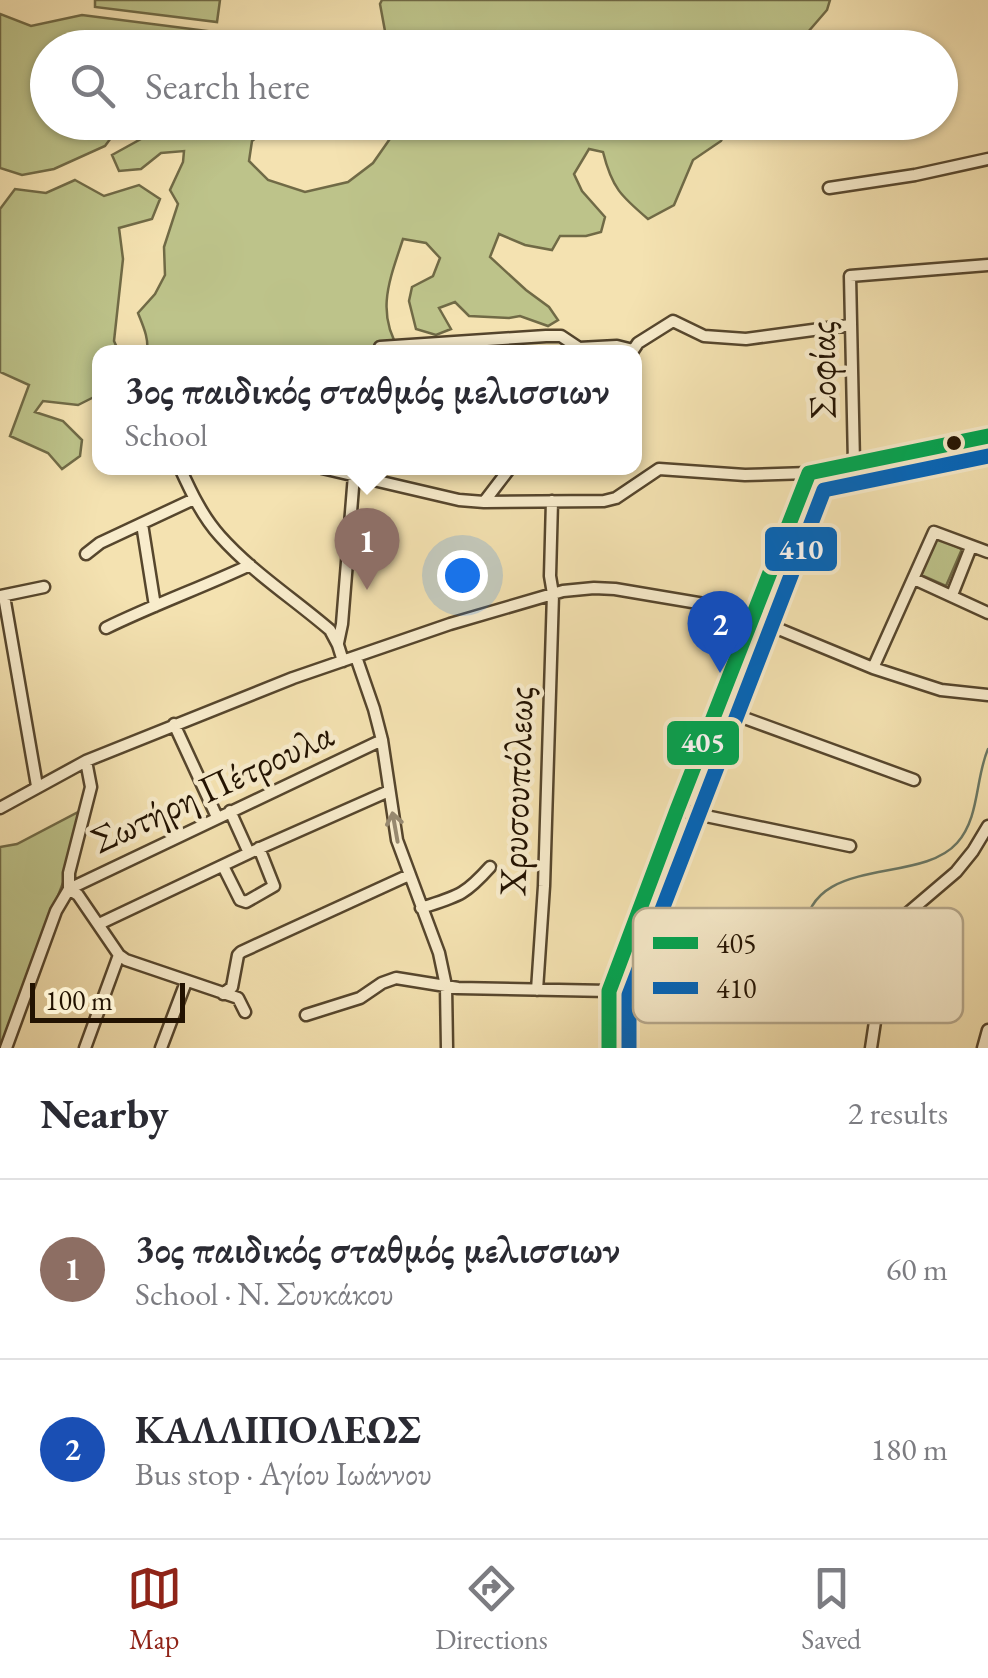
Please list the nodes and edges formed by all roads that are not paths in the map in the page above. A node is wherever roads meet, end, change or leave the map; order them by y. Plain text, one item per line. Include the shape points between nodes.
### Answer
1 (988, 159) edge
2 (829, 188) dead end
3 (988, 265) edge
4 (850, 325) junction
5 (410, 345) edge
6 (575, 345) edge
7 (636, 345) edge
8 (988, 436) edge
9 (854, 463) junction
10 (809, 473) junction
11 (183, 475) edge
12 (354, 475) joint
13 (505, 475) edge
14 (194, 499) junction
15 (552, 501) junction
16 (484, 502) junction
17 (142, 524) junction
18 (971, 548) junction
19 (988, 552) edge
20 (86, 554) dead end
21 (250, 564) junction
22 (914, 578) junction
23 (44, 587) dead end
24 (552, 594) junction
25 (2, 596) edge
26 (952, 596) junction
27 (155, 606) junction
28 (988, 612) edge
29 (752, 618) junction
30 (106, 628) dead end
31 (338, 645) junction
32 (356, 657) junction
33 (343, 661) junction
34 (873, 668) junction
35 (988, 695) edge
36 (717, 708) junction
37 (174, 724) junction
38 (382, 740) junction
39 (86, 761) junction
40 (914, 780) dead end
41 (37, 786) junction
42 (389, 791) junction
43 (0, 808) edge
44 (677, 810) junction
45 (230, 811) junction
46 (217, 817) junction
47 (988, 826) edge
48 (850, 846) dead end
49 (254, 850) junction
50 (223, 866) junction
51 (490, 867) dead end
52 (409, 875) junction
53 (69, 889) junction
54 (422, 908) junction
55 (640, 908) edge
56 (914, 908) edge
57 (99, 924) junction
58 (633, 927) edge
59 (119, 955) junction
60 (186, 982) junction
61 (446, 986) junction
62 (537, 990) junction
63 (633, 990) edge
64 (609, 991) junction
65 (223, 994) junction
66 (244, 1012) dead end
67 (306, 1015) dead end
68 (875, 1023) edge
69 (988, 1030) edge
70 (6, 1048) edge
71 (85, 1048) edge
72 (162, 1048) edge
73 (446, 1048) edge
74 (609, 1048) edge
75 (871, 1048) edge
76 (982, 1048) edge

1 - 2 street
3 - 4 street, Σοφίας via 850,276
4 - 7 street via 746,339 704,336 673,321
4 - 9 street, Σοφίας
5 - 6 street via 546,336
8 - 9 street
9 - 10 street
10 - 15 street via 659,469 616,498
10 - 29 street
11 - 14 street
12 - 16 street
12 - 31 street
13 - 16 street
14 - 17 street
14 - 21 street
15 - 16 street
15 - 24 street, Χρυσουπόλεως
17 - 20 street
17 - 27 street
18 - 19 street
18 - 22 street via 934,532
18 - 26 street
21 - 27 street
21 - 31 street via 330,630
22 - 26 street
22 - 34 street
23 - 25 street
24 - 29 street via 614,589
24 - 32 street
24 - 62 street, Χρυσουπόλεως
25 - 41 street
26 - 28 street
27 - 30 street
29 - 34 street
29 - 36 street
31 - 33 street
32 - 33 street
32 - 38 street
33 - 37 street
34 - 35 street via 941,690
36 - 40 street
36 - 44 street
37 - 39 street
37 - 46 street
38 - 42 street
38 - 45 street, Σωτήρη Πέτρουλα
39 - 41 street
39 - 53 street via 91,787
41 - 43 street
42 - 49 street
52 -> 42 street
44 - 48 street
44 - 55 street
45 - 46 street, Σωτήρη Πέτρουλα
45 - 49 street
46 - 53 street, Σωτήρη Πέτρουλα
47 - 56 street via 956,872
49 - 50 street
49 - 50 street via 274,886 246,902
50 - 57 street
51 - 54 street via 469,890
52 - 54 street
52 - 65 street via 241,952 232,987
53 - 57 street
53 - 70 street
54 - 61 street
57 - 59 street
58 - 64 street
59 - 60 street
59 - 71 street
60 - 65 street
60 - 72 street
61 - 62 street
61 - 67 street via 396,978
61 - 73 street
62 - 64 street
63 - 64 street
64 - 74 street
65 - 66 street via 238,998
68 - 75 street
69 - 76 street

